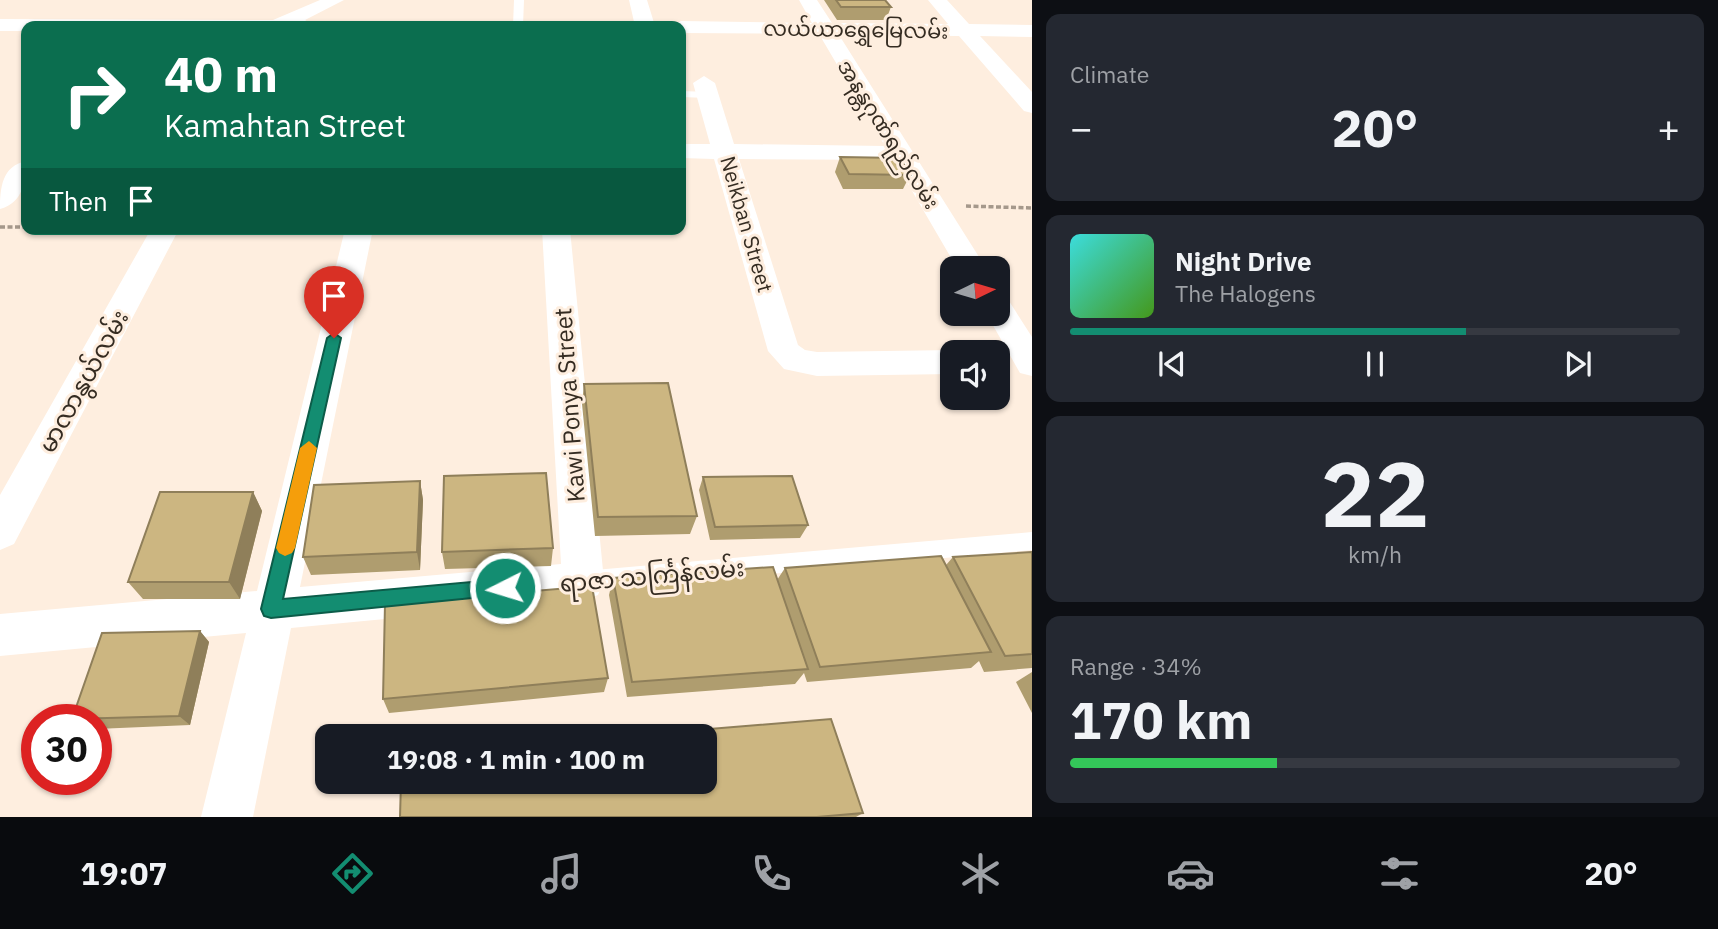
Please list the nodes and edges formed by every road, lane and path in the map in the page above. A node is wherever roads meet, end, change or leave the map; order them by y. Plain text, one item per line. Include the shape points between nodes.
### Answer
1 (335, 0) edge
2 (519, 0) edge
3 (638, 0) edge
4 (807, 0) edge
5 (937, 0) edge
6 (22, 8) dead end
7 (237, 8) dead end
8 (228, 21) edge
9 (287, 21) edge
10 (518, 21) edge
11 (644, 21) edge
12 (2, 27) edge
13 (21, 27) edge
14 (686, 27) edge
15 (824, 29) junction
16 (966, 30) junction
17 (1032, 31) edge
18 (698, 90) edge
19 (1032, 106) edge
20 (686, 151) edge
21 (725, 151) junction
22 (899, 153) junction
23 (21, 174) edge
24 (0, 201) edge
25 (933, 206) junction
26 (1032, 208) edge
27 (0, 228) edge
28 (21, 228) edge
29 (162, 235) edge
30 (358, 235) edge
31 (556, 235) edge
32 (964, 256) edge
33 (1009, 326) edge
34 (1010, 361) edge
35 (940, 362) edge
36 (1031, 362) edge
37 (0, 532) edge
38 (1032, 541) edge
39 (583, 581) junction
40 (271, 609) junction
41 (0, 635) edge
42 (227, 817) edge

1 - 9 street
2 - 10 lane
3 - 11 street
4 - 15 street, အနန္တဂုဏ်ရည်လမ်း
5 - 16 street
6 - 12 street
7 - 8 street
12 - 13 street
14 - 15 street, လယ်ယာရွှေမြေလမ်း
15 - 16 street, လယ်ယာရွှေမြေလမ်း
15 - 22 street, အနန္တဂုဏ်ရည်လမ်း
16 - 17 street, လယ်ယာရွှေမြေလမ်း
16 - 19 street
18 - 21 street, Neikban Street
20 - 21 street
21 - 22 street
21 - 35 street, Neikban Street via 784,351 796,361 817,364
22 - 25 street, အနန္တဂုဏ်ရည်လမ်း
23 - 24 street
25 - 26 path
25 - 32 street, အနန္တဂုဏ်ရည်လမ်း
27 - 28 path
29 - 37 street, မာလာနွယ်လမ်း
30 - 40 street
31 - 39 street, Kawi Ponya Street
33 - 36 street
34 - 36 street
38 - 39 lane, ရာဇာ သင်္ကြန်လမ်း
39 - 40 street, ရာဇာ သင်္ကြန်လမ်း
40 - 41 street, ရာဇာ သင်္ကြန်လမ်း
40 - 42 street

